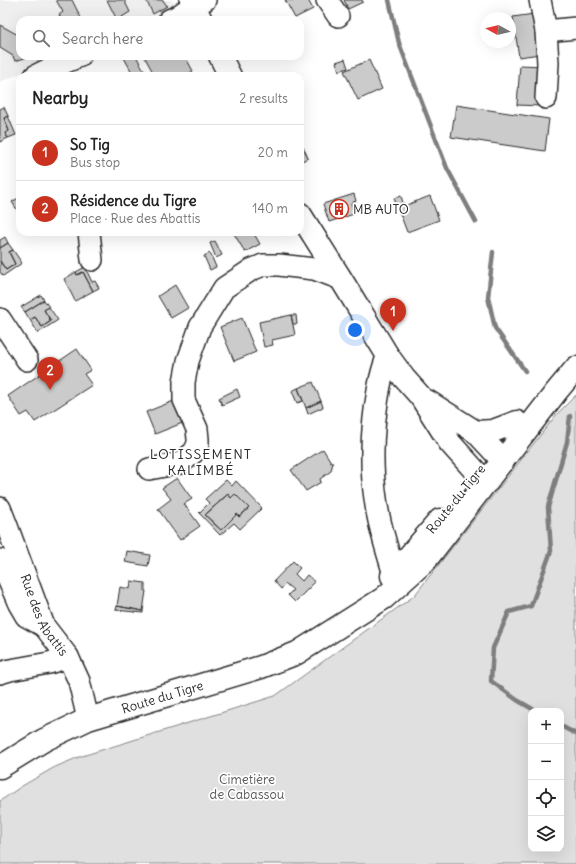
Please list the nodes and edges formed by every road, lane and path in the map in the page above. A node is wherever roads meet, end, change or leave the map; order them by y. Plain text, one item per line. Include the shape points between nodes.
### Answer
1 (540, 0) edge
2 (198, 6) edge
3 (178, 16) edge
4 (576, 28) edge
5 (546, 31) junction
6 (71, 60) edge
7 (222, 60) edge
8 (43, 72) edge
9 (228, 72) edge
10 (546, 98) dead end
11 (304, 220) edge
12 (89, 236) edge
13 (92, 260) dead end
14 (341, 278) junction
15 (0, 319) edge
16 (388, 356) junction
17 (576, 358) edge
18 (27, 360) dead end
19 (576, 368) edge
20 (421, 397) junction
21 (517, 422) junction
22 (476, 432) junction
23 (498, 457) junction
24 (149, 469) dead end
25 (482, 477) junction
26 (0, 508) edge
27 (0, 560) edge
28 (394, 573) junction
29 (44, 626) junction
30 (329, 633) junction
31 (68, 657) junction
32 (0, 673) edge
33 (88, 719) junction
34 (0, 768) edge

1 - 5 street
2 - 3 street
4 - 5 street
5 - 10 street
6 - 8 street
7 - 9 main road
11 - 14 main road
12 - 13 street
14 - 16 main road
14 - 24 street via 314,269 263,265 224,288 200,327 188,361 184,382 184,400 198,428 198,444 194,452 181,463
15 - 18 street
16 - 20 main road
16 - 28 main road via 376,407 373,465 378,514
17 - 21 main road, Route du Tigre via 552,380
19 - 23 main road, Route du Tigre
20 - 22 main road
20 - 25 main road via 450,443
21 - 22 main road via 493,431
21 - 23 main road, Route du Tigre
22 - 23 main road
23 - 25 main road, Route du Tigre
25 - 28 main road, Route du Tigre via 451,507
25 - 30 main road, Route du Tigre via 425,561 384,598
26 - 29 street, Rue des Abattis
27 - 29 street via 26,616
28 - 30 main road, Route du Tigre via 378,591
29 - 31 street, Rue des Abattis
30 - 33 main road, Route du Tigre via 297,653 261,667
31 - 32 street
31 - 33 street, Rue des Abattis via 79,681
33 - 34 main road, Route du Tigre via 44,740

